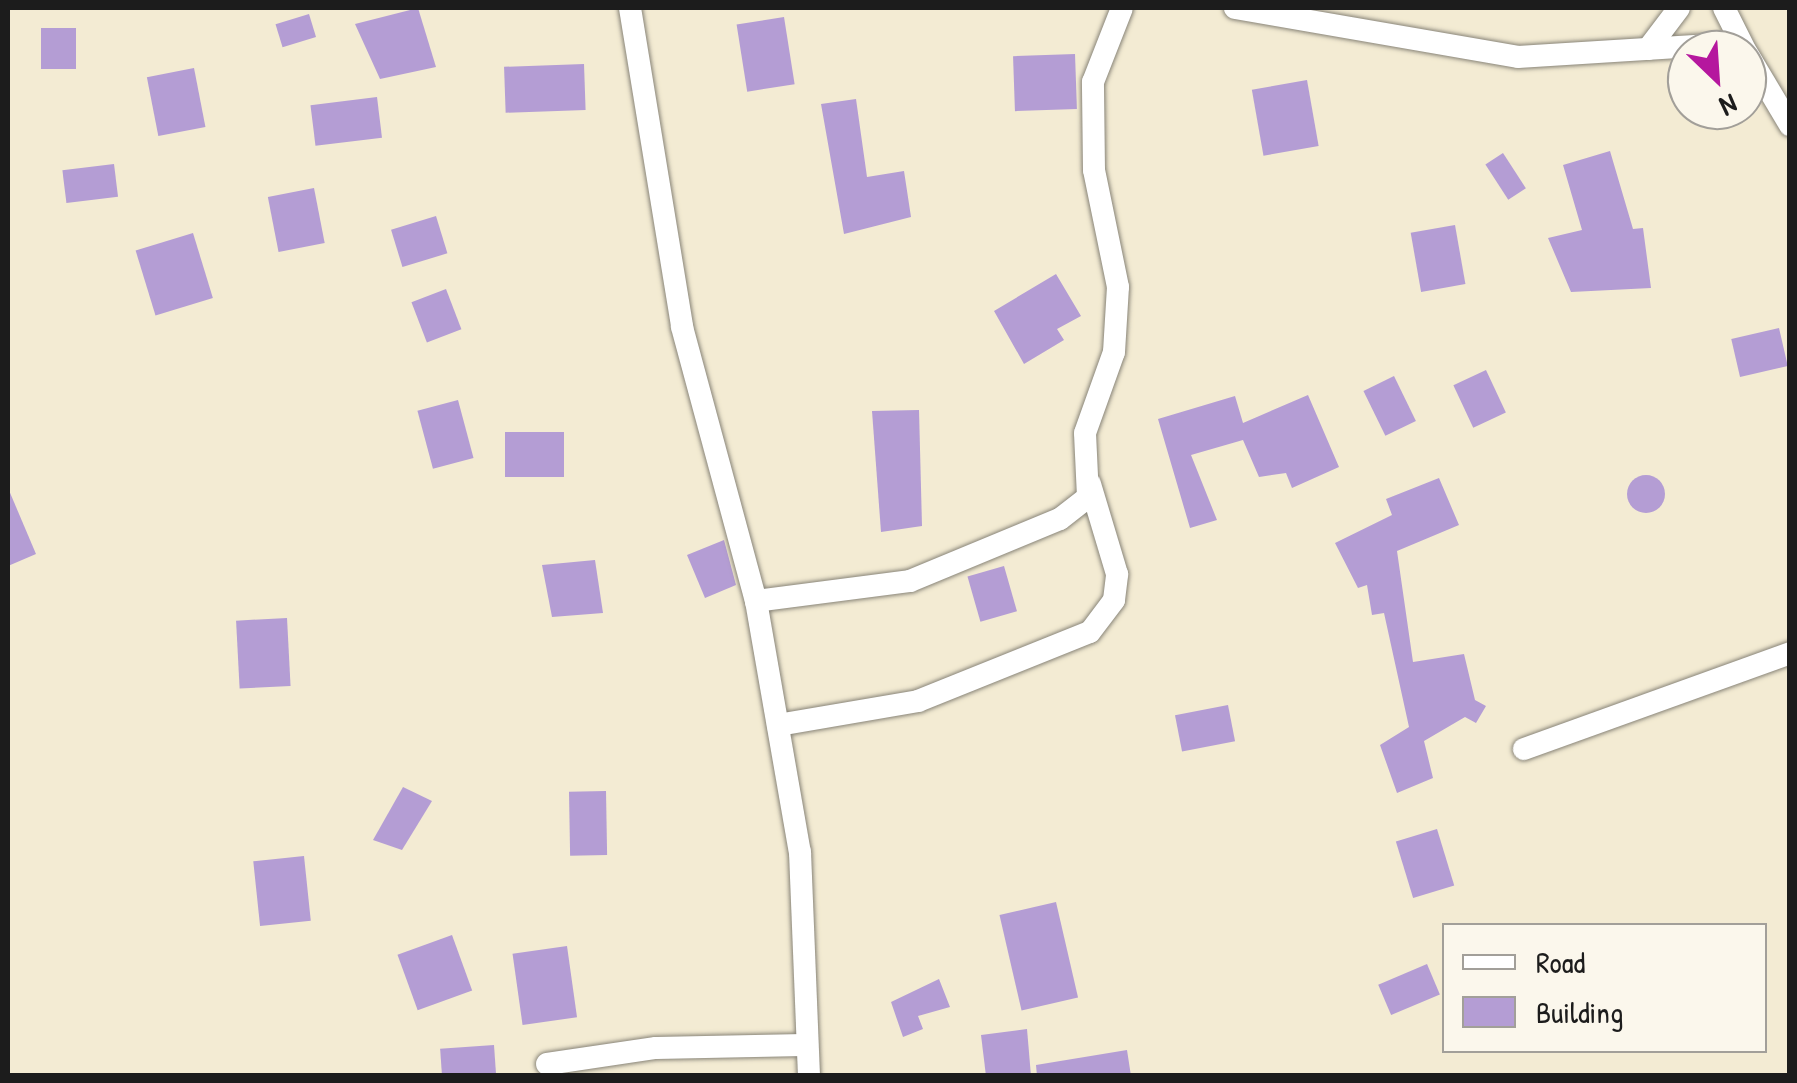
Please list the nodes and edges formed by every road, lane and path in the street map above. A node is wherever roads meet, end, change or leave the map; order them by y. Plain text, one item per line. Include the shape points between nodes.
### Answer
1 (630, 8) edge
2 (1122, 8) edge
3 (1235, 8) edge
4 (1679, 8) edge
5 (1648, 49) junction
6 (1667, 49) edge
7 (1767, 87) edge
8 (1790, 125) edge
9 (1090, 484) junction
10 (756, 601) junction
11 (1790, 653) edge
12 (778, 724) junction
13 (1524, 748) dead end
14 (804, 1044) junction
15 (548, 1064) dead end
16 (809, 1076) edge

1 - 10 street via 682,328
2 - 9 street via 1093,82 1094,170 1118,287 1114,352 1085,433
3 - 5 street via 1518,57
4 - 5 street
5 - 6 street
7 - 8 street
9 - 10 street via 1088,497 1060,519 910,581
9 - 12 street via 1117,574 1114,600 1090,632 918,701
10 - 12 street
11 - 13 street
12 - 14 street via 800,852
14 - 15 street via 656,1048
14 - 16 street

